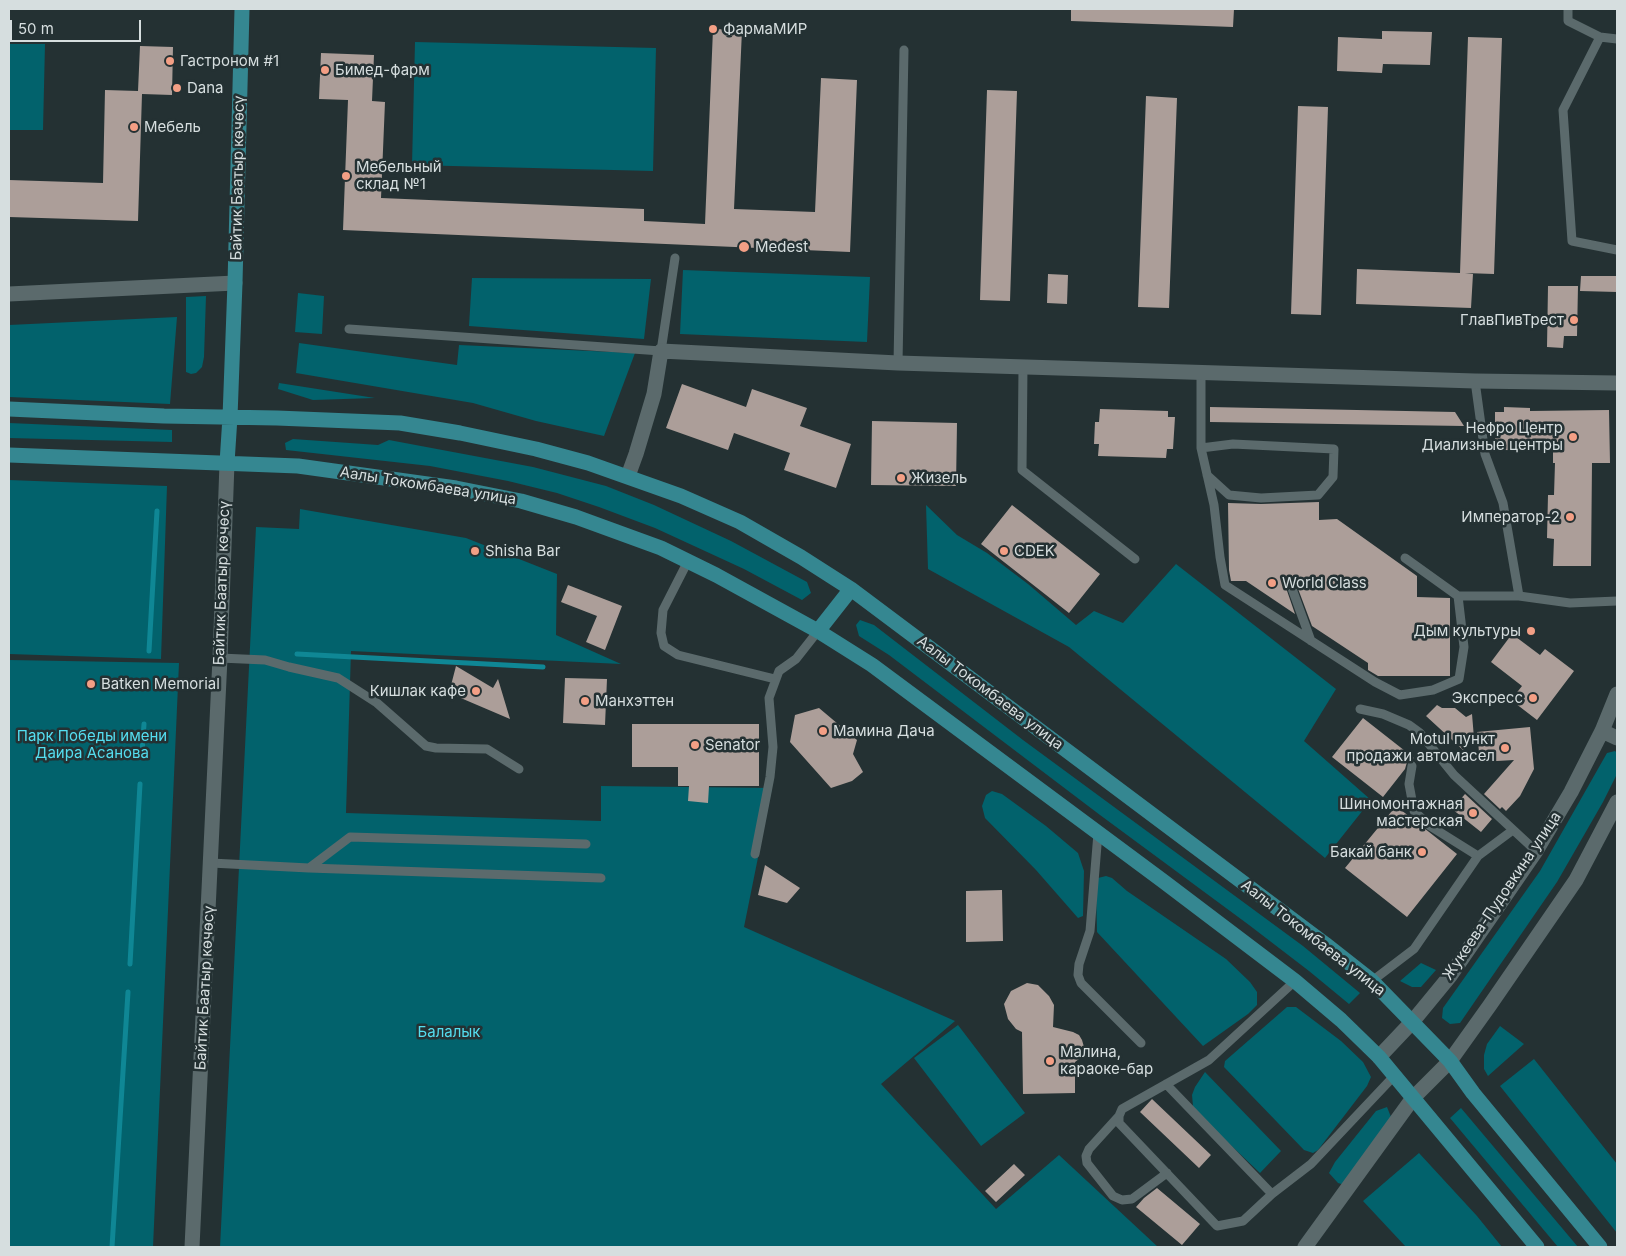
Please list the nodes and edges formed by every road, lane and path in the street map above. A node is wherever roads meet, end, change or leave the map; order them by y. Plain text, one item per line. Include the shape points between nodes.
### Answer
1 (242, 9) edge
2 (1568, 9) edge
3 (1600, 37) junction
4 (1617, 39) edge
5 (904, 50) dead end
6 (1617, 250) edge
7 (676, 258) dead end
8 (236, 284) junction
9 (9, 294) edge
10 (349, 329) dead end
11 (661, 351) junction
12 (898, 363) junction
13 (1022, 367) junction
14 (1201, 372) junction
15 (1475, 381) junction
16 (1617, 383) edge
17 (9, 409) edge
18 (230, 417) junction
19 (1201, 448) junction
20 (9, 455) edge
21 (227, 463) junction
22 (1207, 475) junction
23 (628, 476) junction
24 (1405, 558) dead end
25 (1135, 559) dead end
26 (688, 561) junction
27 (1290, 583) dead end
28 (851, 589) junction
29 (1458, 596) junction
30 (1519, 596) junction
31 (1617, 601) edge
32 (818, 631) junction
33 (1311, 641) junction
34 (220, 658) junction
35 (775, 679) junction
36 (1617, 694) edge
37 (1360, 709) dead end
38 (1602, 731) junction
39 (1617, 738) edge
40 (1412, 766) dead end
41 (519, 769) dead end
42 (1617, 802) edge
43 (1513, 830) junction
44 (1098, 833) junction
45 (586, 844) dead end
46 (1536, 851) junction
47 (755, 854) dead end
48 (1478, 856) junction
49 (210, 863) junction
50 (309, 868) junction
51 (601, 878) dead end
52 (1295, 981) junction
53 (1372, 981) junction
54 (1413, 1022) junction
55 (1141, 1043) dead end
56 (1379, 1057) junction
57 (1450, 1061) junction
58 (1395, 1075) junction
59 (1166, 1084) junction
60 (1414, 1098) junction
61 (1119, 1116) junction
62 (1167, 1173) junction
63 (1272, 1194) junction
64 (192, 1247) edge
65 (1304, 1247) edge
66 (1538, 1247) edge
67 (1600, 1247) edge

1 - 8 main road, Байтик Баатыр көчөсү
2 - 3 lane via 1568,22
3 - 4 lane
3 - 6 lane via 1562,110 1572,241
5 - 12 lane
7 - 11 lane
8 - 9 main road
8 - 18 main road, Байтик Баатыр көчөсү
10 - 11 lane
11 - 12 main road
11 - 23 main road via 654,394
12 - 13 main road
13 - 14 main road
13 - 25 lane via 1022,470
14 - 15 main road
14 - 19 lane
15 - 16 main road
15 - 30 lane via 1485,454 1503,503
17 - 18 main road, Аалы Токомбаева улица
18 - 21 main road, Байтик Баатыр көчөсү
18 - 23 main road, Аалы Токомбаева улица via 400,423 536,449
19 - 22 lane
19 - 22 lane via 1233,444 1334,449 1333,477 1318,495 1261,498 1229,495
20 - 21 main road, Аалы Токомбаева улица
21 - 26 main road, Аалы Токомбаева улица via 298,466 456,488 521,502 610,528
21 - 34 main road, Байтик Баатыр көчөсү
22 - 33 lane via 1225,584
23 - 28 main road, Аалы Токомбаева улица via 740,522
24 - 29 lane
26 - 32 main road, Аалы Токомбаева улица
26 - 35 lane via 663,610 661,633 664,646 678,655
27 - 33 lane
28 - 32 main road
28 - 53 main road, Аалы Токомбаева улица
29 - 30 lane
29 - 33 lane via 1464,648 1459,679 1433,690 1400,695
30 - 31 lane via 1570,603
32 - 35 lane
32 - 44 main road, Аалы Токомбаева улица via 872,665
34 - 41 lane via 265,660 338,678 377,703 426,746 487,749
34 - 49 main road, Байтик Баатыр көчөсү
35 - 47 lane via 768,698 773,747 770,777
36 - 38 main road, Жукеева-Пудовкина улица
37 - 43 lane via 1409,724 1454,775
38 - 39 main road
38 - 46 main road, Жукеева-Пудовкина улица
40 - 48 lane via 1409,784 1414,811 1430,826
42 - 57 main road via 1576,880
43 - 46 lane
43 - 48 lane
44 - 52 main road, Аалы Токомбаева улица
44 - 55 lane via 1090,931 1078,975 1081,983
45 - 50 lane via 350,837
46 - 54 main road, Жукеева-Пудовкина улица via 1450,976
48 - 53 lane via 1414,949
49 - 50 lane
49 - 64 main road, Байтик Баатыр көчөсү
50 - 51 lane
52 - 56 main road, Аалы Токомбаева улица
52 - 59 lane via 1209,1060
53 - 54 main road, Аалы Токомбаева улица
54 - 56 main road, Жукеева-Пудовкина улица
54 - 57 main road, Аалы Токомбаева улица
56 - 58 main road, Аалы Токомбаева улица
57 - 60 main road
57 - 67 main road, Аалы Токомбаева улица
58 - 60 main road, Аалы Токомбаева улица
58 - 63 lane via 1311,1164
59 - 61 lane via 1122,1109
59 - 63 lane
60 - 65 main road
60 - 66 main road, Аалы Токомбаева улица
61 - 62 lane via 1119,1123
61 - 62 lane via 1086,1156 1087,1164 1113,1196 1122,1200 1132,1199
62 - 63 lane via 1217,1226 1243,1221

